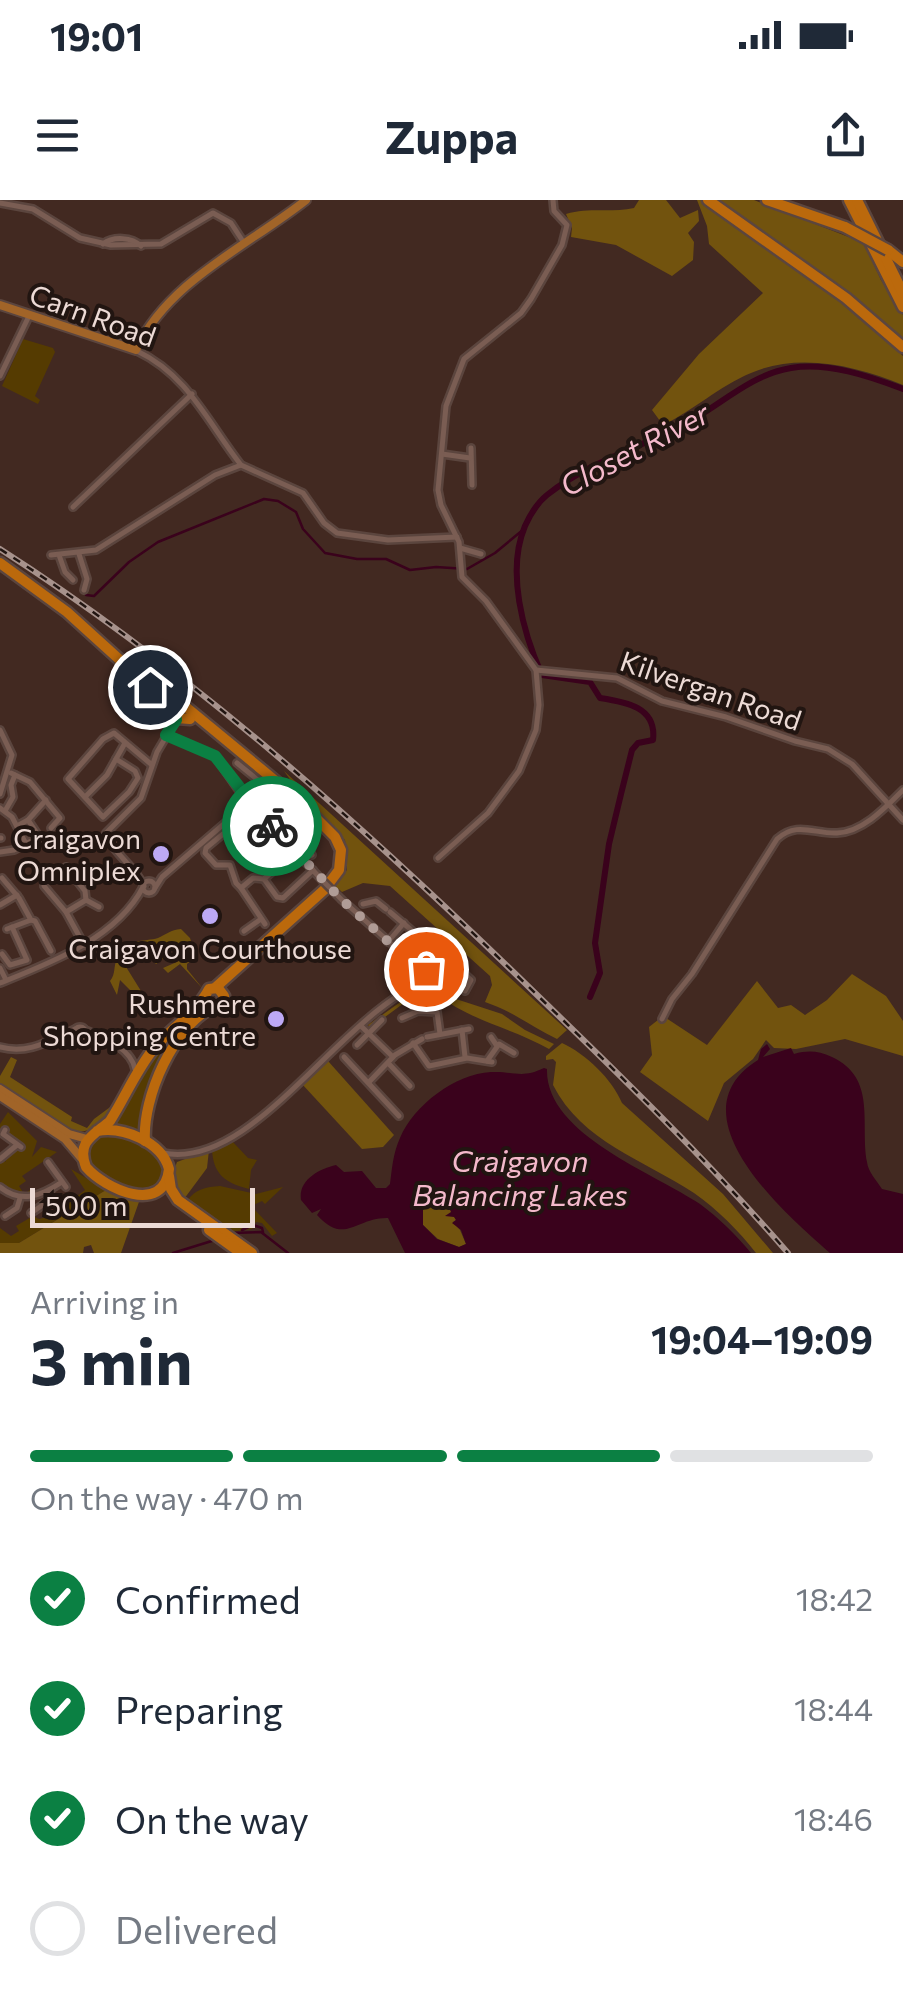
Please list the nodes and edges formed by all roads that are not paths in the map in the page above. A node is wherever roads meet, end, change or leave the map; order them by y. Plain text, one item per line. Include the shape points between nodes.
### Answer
1 (306, 200) edge
2 (553, 200) edge
3 (708, 200) edge
4 (767, 200) edge
5 (849, 200) edge
6 (857, 200) edge
7 (0, 203) edge
8 (245, 245) junction
9 (903, 262) edge
10 (903, 293) edge
11 (0, 305) edge
12 (903, 308) edge
13 (29, 315) junction
14 (903, 347) edge
15 (136, 350) junction
16 (0, 376) edge
17 (192, 394) junction
18 (472, 448) dead end
19 (442, 454) junction
20 (470, 458) junction
21 (241, 465) junction
22 (472, 486) dead end
23 (73, 506) dead end
24 (457, 537) junction
25 (460, 548) junction
26 (80, 554) junction
27 (478, 555) dead end
28 (0, 563) edge
29 (74, 580) dead end
30 (84, 590) dead end
31 (539, 671) junction
32 (181, 713) junction
33 (0, 730) edge
34 (166, 735) junction
35 (125, 743) junction
36 (156, 756) junction
37 (140, 758) junction
38 (116, 759) junction
39 (237, 762) dead end
40 (152, 765) junction
41 (7, 773) edge
42 (903, 790) edge
43 (0, 794) edge
44 (85, 797) junction
45 (46, 800) junction
46 (251, 804) junction
47 (888, 806) junction
48 (3, 809) edge
49 (283, 816) dead end
50 (28, 820) junction
51 (903, 820) edge
52 (17, 826) junction
53 (272, 826) junction
54 (52, 828) dead end
55 (39, 837) junction
56 (222, 838) dead end
57 (26, 844) junction
58 (44, 844) dead end
59 (291, 847) junction
60 (0, 852) edge
61 (312, 855) dead end
62 (288, 858) dead end
63 (438, 858) dead end
64 (67, 870) dead end
65 (313, 870) junction
66 (2, 878) edge
67 (264, 879) junction
68 (149, 885) junction
69 (47, 888) dead end
70 (241, 888) junction
71 (17, 896) junction
72 (137, 898) junction
73 (86, 900) junction
74 (363, 904) dead end
75 (0, 905) edge
76 (99, 905) dead end
77 (66, 912) junction
78 (30, 920) junction
79 (404, 922) junction
80 (244, 931) dead end
81 (385, 939) junction
82 (84, 945) junction
83 (52, 950) dead end
84 (417, 950) dead end
85 (2, 954) edge
86 (0, 968) edge
87 (426, 974) junction
88 (3, 982) edge
89 (465, 990) dead end
90 (220, 991) junction
91 (205, 996) junction
92 (215, 1006) junction
93 (401, 1018) dead end
94 (662, 1019) dead end
95 (382, 1020) dead end
96 (361, 1026) junction
97 (440, 1034) junction
98 (368, 1035) junction
99 (491, 1037) dead end
100 (360, 1044) dead end
101 (413, 1044) junction
102 (497, 1046) junction
103 (0, 1047) edge
104 (124, 1051) junction
105 (512, 1053) dead end
106 (149, 1055) junction
107 (343, 1056) dead end
108 (465, 1058) junction
109 (390, 1060) junction
110 (428, 1065) junction
111 (420, 1070) dead end
112 (135, 1074) junction
113 (369, 1082) junction
114 (410, 1086) dead end
115 (0, 1092) edge
116 (398, 1116) dead end
117 (6, 1130) dead end
118 (92, 1135) junction
119 (145, 1141) junction
120 (160, 1152) junction
121 (182, 1154) junction
122 (0, 1159) edge
123 (48, 1162) dead end
124 (84, 1163) junction
125 (169, 1172) junction
126 (34, 1185) dead end
127 (0, 1186) edge
128 (48, 1191) junction
129 (154, 1194) junction
130 (37, 1195) junction
131 (20, 1198) junction
132 (31, 1213) dead end
133 (5, 1216) dead end
134 (224, 1236) junction
135 (241, 1253) edge
136 (252, 1253) edge

1 - 8 main road
2 - 19 street via 566,225 562,244 521,313 461,363 446,406
3 - 14 highway
4 - 9 highway, bridge via 845,226
5 - 12 highway
6 - 10 highway
7 - 8 street via 34,209 76,236 142,246 168,242 212,213 231,223
8 - 15 main road via 172,298
11 - 13 main road, Carn Road
13 - 15 main road, Carn Road
13 - 16 street
15 - 17 street, Carn Road via 159,361
17 - 21 street, Carn Road
17 - 23 street
18 - 20 street
19 - 20 street
19 - 24 street via 439,494
20 - 22 street
21 - 24 street via 303,493 337,533 388,540
21 - 26 street
24 - 25 street
25 - 27 street
25 - 31 street via 464,581
26 - 29 street via 55,555
26 - 30 street
28 - 32 highway via 67,612
31 - 47 street, Kilvergan Road via 618,678 662,702 828,749 852,764
31 - 63 street via 538,719 518,772 488,814
32 - 34 street
32 - 90 highway via 291,794 342,850 332,882
33 - 41 street via 12,755
34 - 36 street
34 - 46 street via 212,753
35 - 37 street
35 - 38 street
35 - 44 street via 107,735 68,779
36 - 37 street
36 - 40 street
37 - 40 street
38 - 44 street
38 - 44 street via 135,771 136,784 106,817
39 - 46 street via 265,786
40 - 68 street via 142,796 106,836
41 - 43 street
41 - 45 street via 30,782
41 - 48 street via 13,798
42 - 47 street
45 - 50 street
45 - 54 street via 63,819
46 - 53 street
46 - 68 street
47 - 51 street, Kilvergan Road
47 - 94 street via 844,832 799,828 776,839
48 - 52 street
49 - 53 street
50 - 52 street
50 - 55 street
52 - 57 street
53 - 59 street
55 - 57 street
55 - 58 street
56 - 70 street via 205,854 216,865 230,865
57 - 60 street
59 - 61 street via 302,841
59 - 65 street
62 - 67 street
64 - 73 street
65 - 67 street via 283,898
65 - 81 street, bridge
66 - 71 street
67 - 70 street
68 - 72 street
68 - 72 street via 149,894
69 - 77 street
70 - 80 street via 263,922
71 - 75 street
71 - 78 street
72 - 82 street
73 - 76 street
73 - 77 street
74 - 79 street via 376,900
77 - 82 street
78 - 83 street
78 - 85 street via 9,928 27,960 10,965
79 - 81 street
79 - 84 street via 423,940
81 - 87 street
82 - 88 street
86 - 88 street
87 - 89 street via 444,954 471,980
87 - 96 street
90 - 91 highway
90 - 92 highway via 222,1002
91 - 92 highway
91 - 106 highway
92 - 119 highway via 168,1057 149,1104
93 - 97 street via 438,1012
95 - 98 street
96 - 98 street
96 - 121 street via 264,1116 228,1139
97 - 101 street
97 - 108 street via 466,1030
98 - 100 street
98 - 109 street
99 - 102 street
101 - 109 street
101 - 110 street
102 - 105 street
102 - 108 street via 490,1062
103 - 104 street via 28,1049 80,1027
104 - 106 street
104 - 112 street
106 - 112 highway
107 - 113 street
108 - 110 street
109 - 113 street
109 - 114 street
110 - 111 street
112 - 118 highway via 112,1118
113 - 116 street
115 - 118 main road via 69,1134
115 - 124 main road via 70,1143
117 - 122 street via 2,1134 19,1146
118 - 119 highway via 117,1130
118 - 124 highway via 82,1151
119 - 120 highway
120 - 121 street
120 - 125 highway
121 - 125 street
123 - 128 street via 64,1184
124 - 129 highway via 112,1186
125 - 129 highway
125 - 134 highway via 175,1196
126 - 130 street
127 - 131 street
128 - 130 street
128 - 132 street via 53,1198
129 - 134 highway
130 - 131 street
131 - 133 street
134 - 135 highway
134 - 136 highway

